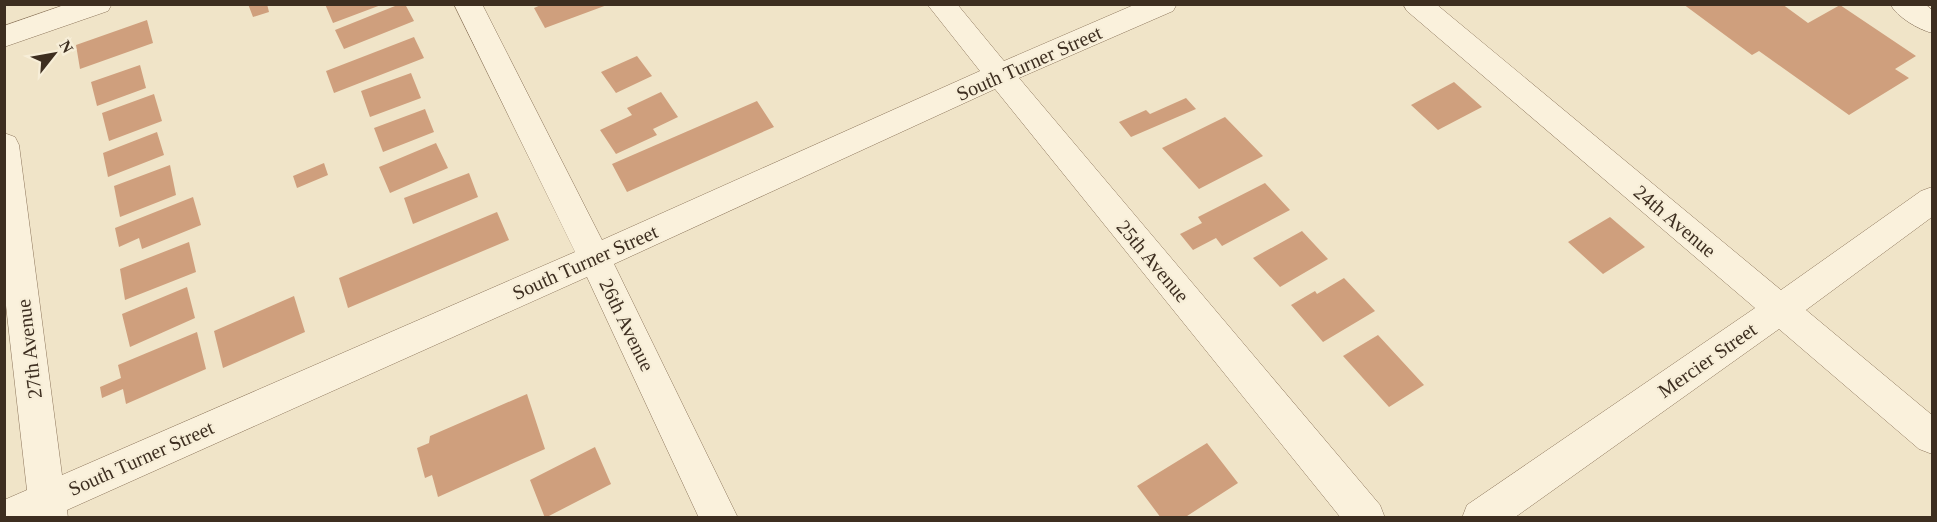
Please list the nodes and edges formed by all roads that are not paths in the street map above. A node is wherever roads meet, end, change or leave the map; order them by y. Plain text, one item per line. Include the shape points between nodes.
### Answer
1 (98, 4) edge
2 (468, 4) edge
3 (941, 4) edge
4 (1163, 4) edge
5 (1417, 4) edge
6 (1904, 4) edge
7 (1932, 23) edge
8 (4, 37) edge
9 (999, 75) junction
10 (4, 145) edge
11 (1932, 200) edge
12 (595, 258) junction
13 (1780, 309) junction
14 (1932, 437) edge
15 (48, 508) edge
16 (7, 518) edge
17 (719, 518) edge
18 (1366, 518) edge
19 (1481, 518) edge

1 - 8 street
2 - 12 street, 26th Avenue
3 - 9 street, 25th Avenue
4 - 9 street, South Turner Street
5 - 13 street, 24th Avenue
6 - 7 street
9 - 12 street, South Turner Street
9 - 18 street, 25th Avenue
10 - 15 street, 27th Avenue
11 - 13 street, Mercier Street
12 - 15 street, South Turner Street
12 - 17 street, 26th Avenue
13 - 14 street, 24th Avenue
13 - 19 street, Mercier Street
15 - 16 street, South Turner Street

